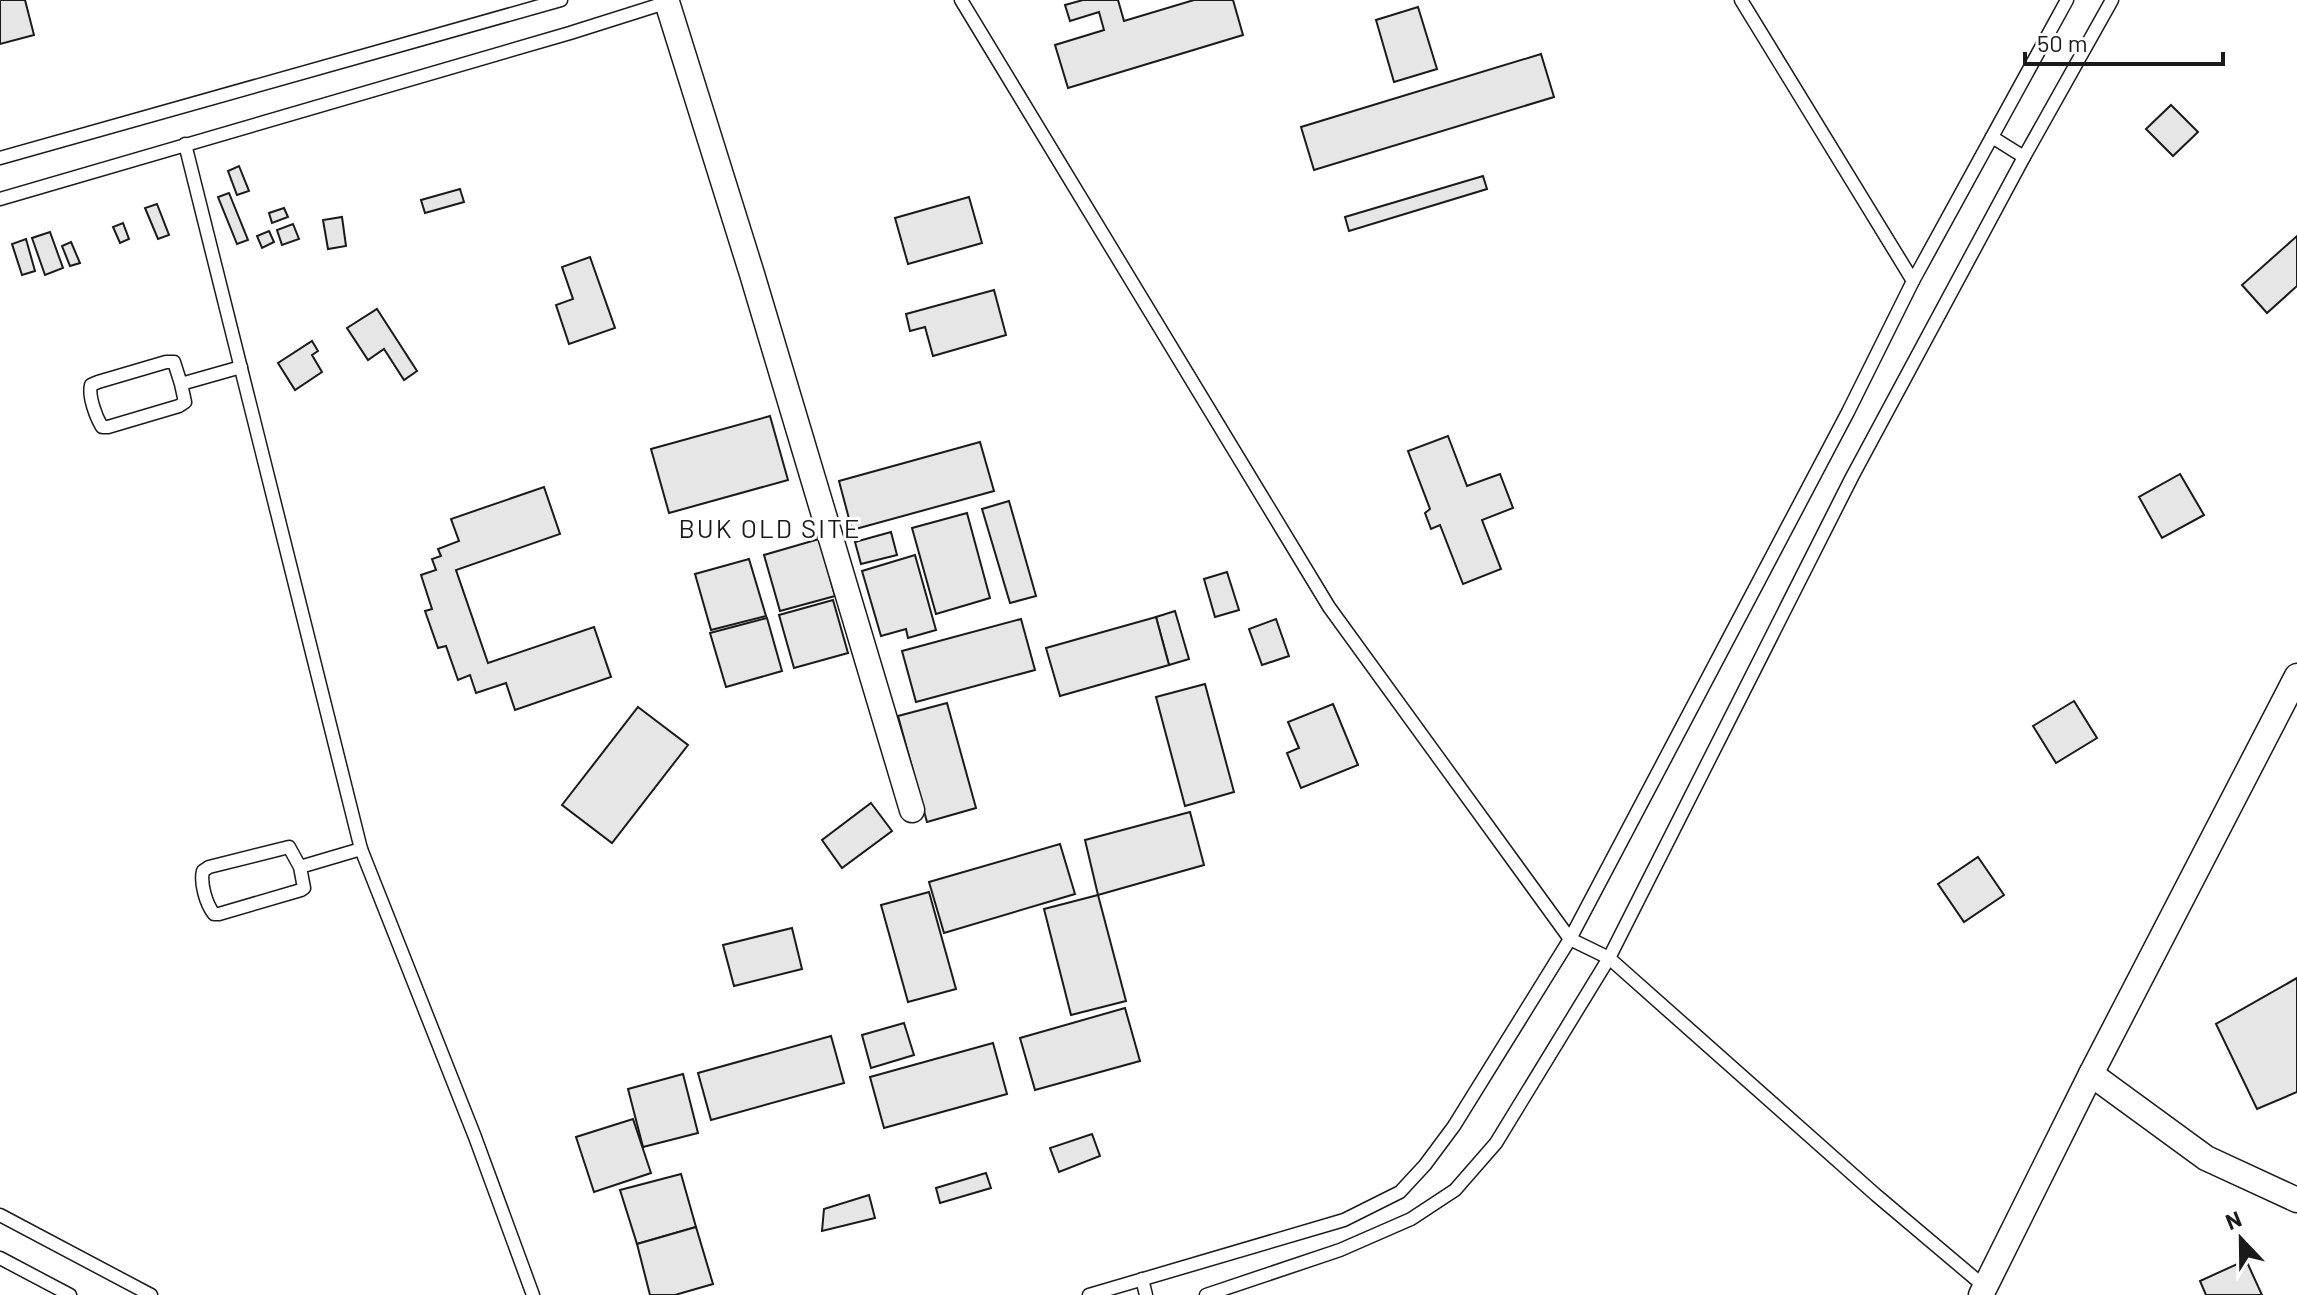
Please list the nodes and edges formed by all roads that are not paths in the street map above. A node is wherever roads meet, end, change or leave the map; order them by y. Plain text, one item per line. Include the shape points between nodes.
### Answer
1 (561, 0) edge
2 (961, 0) edge
3 (1741, 0) edge
4 (2067, 0) edge
5 (2112, 0) edge
6 (670, 1) edge
7 (1992, 137) junction
8 (185, 144) junction
9 (2024, 157) junction
10 (0, 158) edge
11 (0, 199) edge
12 (1913, 281) junction
13 (241, 367) junction
14 (181, 384) junction
15 (2297, 676) edge
16 (912, 810) dead end
17 (361, 849) junction
18 (300, 867) junction
19 (1570, 939) junction
20 (1609, 958) junction
21 (2091, 1074) junction
22 (2297, 1200) edge
23 (0, 1215) edge
24 (0, 1258) edge
25 (1142, 1279) junction
26 (1983, 1291) edge
27 (70, 1295) edge
28 (151, 1295) edge
29 (533, 1295) edge
30 (1089, 1295) edge
31 (1146, 1295) edge
32 (1206, 1295) edge

1 - 10 lane
2 - 19 lane via 1329,607
3 - 12 lane
4 - 7 lane
5 - 9 lane
6 - 8 lane
6 - 16 street
7 - 9 lane
7 - 12 lane
8 - 11 lane
8 - 13 lane
9 - 20 lane via 1844,491
12 - 19 lane
13 - 14 lane
13 - 17 lane
14 - 14 lane via 185,402 179,406 102,427 89,390 98,382 166,362 174,362
15 - 21 street
17 - 18 lane
17 - 29 lane
18 - 18 lane via 301,890 219,914 210,910 202,878 209,867 289,847
19 - 20 lane
19 - 25 lane via 1454,1126 1400,1192 1344,1220
20 - 26 lane
20 - 32 lane via 1496,1143 1455,1190 1411,1219 1340,1250
21 - 22 street via 2206,1158
21 - 26 street
23 - 28 lane
24 - 27 lane
25 - 30 lane
25 - 31 lane

